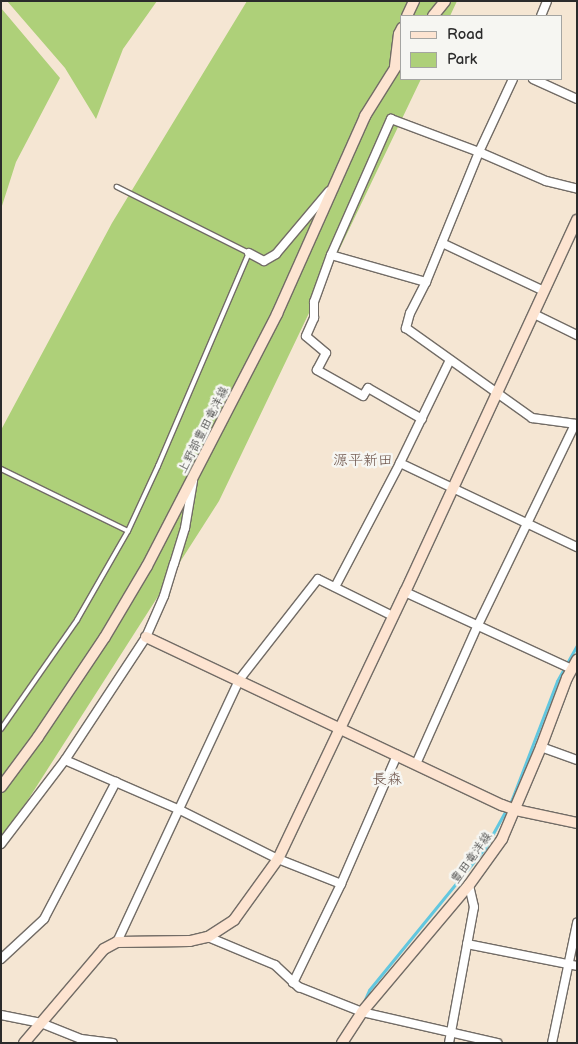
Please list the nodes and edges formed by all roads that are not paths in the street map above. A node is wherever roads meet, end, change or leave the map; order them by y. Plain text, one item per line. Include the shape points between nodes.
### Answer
1 (414, 1) edge
2 (445, 1) edge
3 (547, 1) edge
4 (407, 15) edge
5 (434, 15) edge
6 (541, 15) edge
7 (400, 32) edge
8 (400, 60) edge
9 (395, 66) junction
10 (513, 80) edge
11 (535, 80) edge
12 (577, 99) edge
13 (478, 152) junction
14 (337, 181) junction
15 (117, 187) dead end
16 (577, 189) edge
17 (577, 220) edge
18 (442, 243) junction
19 (248, 252) junction
20 (331, 255) junction
21 (426, 282) junction
22 (544, 291) junction
23 (534, 314) junction
24 (577, 335) edge
25 (450, 360) junction
26 (497, 392) junction
27 (422, 419) junction
28 (576, 424) edge
29 (400, 462) junction
30 (1, 469) edge
31 (194, 479) junction
32 (453, 488) junction
33 (528, 523) junction
34 (128, 531) junction
35 (577, 546) edge
36 (335, 587) junction
37 (405, 592) junction
38 (393, 616) junction
39 (478, 625) junction
40 (146, 638) junction
41 (575, 666) edge
42 (239, 680) junction
43 (339, 728) junction
44 (1, 729) edge
45 (541, 747) junction
46 (397, 755) junction
47 (65, 760) junction
48 (577, 760) edge
49 (416, 764) junction
50 (116, 782) junction
51 (1, 787) edge
52 (180, 810) junction
53 (516, 810) junction
54 (577, 822) edge
55 (1, 844) edge
56 (278, 859) junction
57 (341, 884) junction
58 (469, 885) junction
59 (577, 923) edge
60 (208, 937) junction
61 (117, 942) junction
62 (467, 944) junction
63 (1, 959) edge
64 (573, 965) edge
65 (293, 983) junction
66 (362, 1012) junction
67 (1, 1015) edge
68 (41, 1024) junction
69 (451, 1033) junction
70 (81, 1041) edge
71 (24, 1043) edge
72 (113, 1043) edge
73 (342, 1043) edge
74 (449, 1043) edge
75 (497, 1043) edge
76 (552, 1043) edge

1 - 4 street
2 - 5 street
3 - 6 street
7 - 9 street, 上野部豊田竜洋線
8 - 9 street, 上野部豊田竜洋線
9 - 14 street, 上野部豊田竜洋線 via 365,116
10 - 13 street
11 - 12 street
13 - 16 street via 546,182
13 - 18 street
13 - 20 street via 391,119
14 - 19 street via 276,254 264,261
14 - 31 street, 上野部豊田竜洋線 via 277,314
15 - 19 lane
17 - 22 street
18 - 21 street
18 - 22 street
19 - 34 lane
20 - 21 street
20 - 27 street via 306,336 326,352 317,370 363,396 368,388
21 - 25 street via 406,328
22 - 23 street
23 - 24 street
23 - 26 street
25 - 26 street
25 - 27 street
26 - 28 street via 532,418
26 - 32 street
27 - 29 street
28 - 33 street
29 - 32 street
29 - 36 street
30 - 34 lane
31 - 40 street via 185,528 164,596
31 - 51 street, 上野部豊田竜洋線 via 105,637
32 - 33 street
32 - 37 street
33 - 35 street
33 - 39 street
34 - 44 lane via 77,620
36 - 38 street
36 - 42 street via 318,579
37 - 38 street
37 - 39 street
38 - 43 street
39 - 41 street
39 - 49 street
40 - 42 street
40 - 47 street
41 - 45 street, 豊田竜洋線
42 - 43 street
42 - 52 street
43 - 46 street
43 - 56 street
45 - 48 street
45 - 53 street, 豊田竜洋線
46 - 49 street
46 - 57 street
47 - 50 street
47 - 55 street
49 - 53 street
50 - 52 street
50 - 63 street via 44,919
52 - 56 street
52 - 61 street
53 - 54 street
53 - 58 street, 豊田竜洋線 via 502,839
56 - 57 street
56 - 60 street via 234,920
57 - 65 street
58 - 62 street via 474,907
58 - 66 street, 豊田竜洋線
59 - 64 street
60 - 61 street via 190,941
60 - 65 street via 275,965
61 - 68 street via 104,949
62 - 64 street
62 - 69 street
64 - 76 street
65 - 66 street
66 - 69 street
66 - 73 street, 豊田竜洋線
67 - 68 street
68 - 70 street
68 - 71 street
69 - 74 street
69 - 75 street
70 - 72 street

